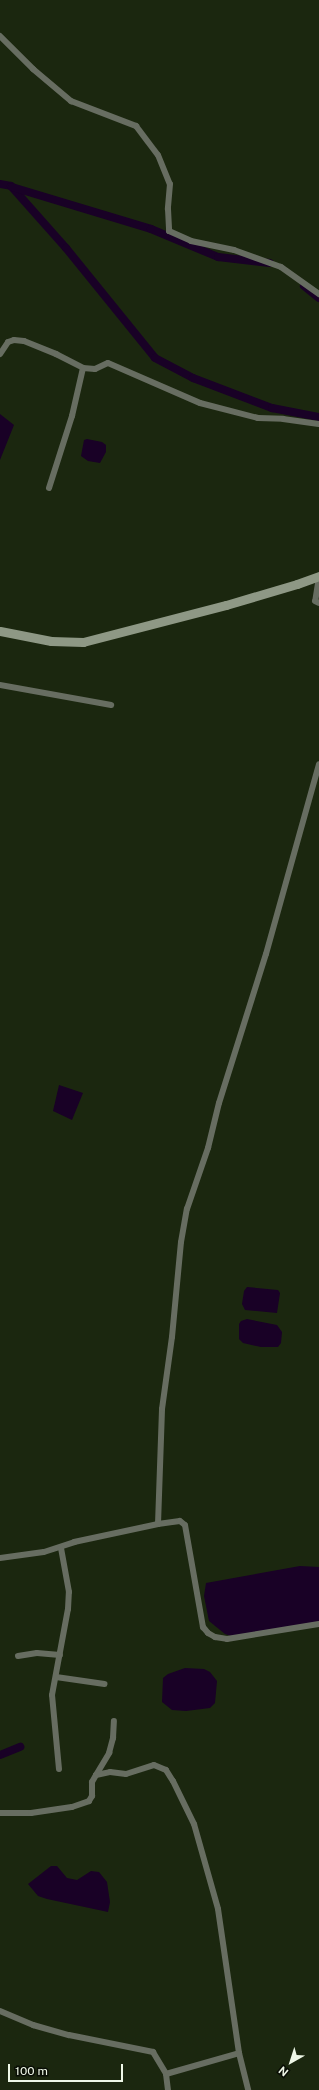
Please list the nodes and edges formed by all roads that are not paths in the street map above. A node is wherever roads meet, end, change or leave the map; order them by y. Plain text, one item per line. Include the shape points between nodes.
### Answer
1 (0, 36) edge
2 (319, 294) edge
3 (0, 354) edge
4 (84, 368) junction
5 (319, 424) edge
6 (49, 488) dead end
7 (319, 576) edge
8 (319, 603) edge
9 (0, 631) edge
10 (0, 686) edge
11 (111, 705) dead end
12 (319, 764) edge
13 (158, 1524) junction
14 (61, 1548) junction
15 (0, 1558) edge
16 (319, 1624) edge
17 (60, 1655) junction
18 (18, 1656) dead end
19 (56, 1677) junction
20 (104, 1684) dead end
21 (114, 1721) dead end
22 (59, 1769) dead end
23 (96, 1775) junction
24 (0, 1813) edge
25 (0, 2011) edge
26 (239, 2053) junction
27 (166, 2074) junction
28 (168, 2090) edge
29 (248, 2090) edge

1 - 2 street via 70,101 136,126 158,155 170,184 169,231 191,241 234,250 281,267
3 - 4 street via 8,342 24,341
4 - 5 street via 95,369 108,363 200,403 258,418
4 - 6 street
7 - 8 street via 315,600
7 - 9 main road via 226,605 83,642 51,640
10 - 11 street
12 - 13 street via 266,954 222,1090 208,1148 186,1209 163,1402
13 - 14 street via 92,1537
13 - 16 street via 180,1521 185,1525 203,1627 214,1637 227,1639
14 - 15 street
14 - 17 street via 69,1592
17 - 18 street via 37,1653
17 - 19 street
19 - 20 street
19 - 22 street via 52,1695
21 - 23 street via 108,1753
23 - 24 street via 92,1782 92,1796 89,1801 72,1807 31,1813
23 - 26 street via 110,1772 126,1774 154,1765 166,1770 173,1781 194,1824 218,1909
25 - 27 street via 33,2025 69,2035 153,2052
26 - 27 street
26 - 29 street
27 - 28 street

